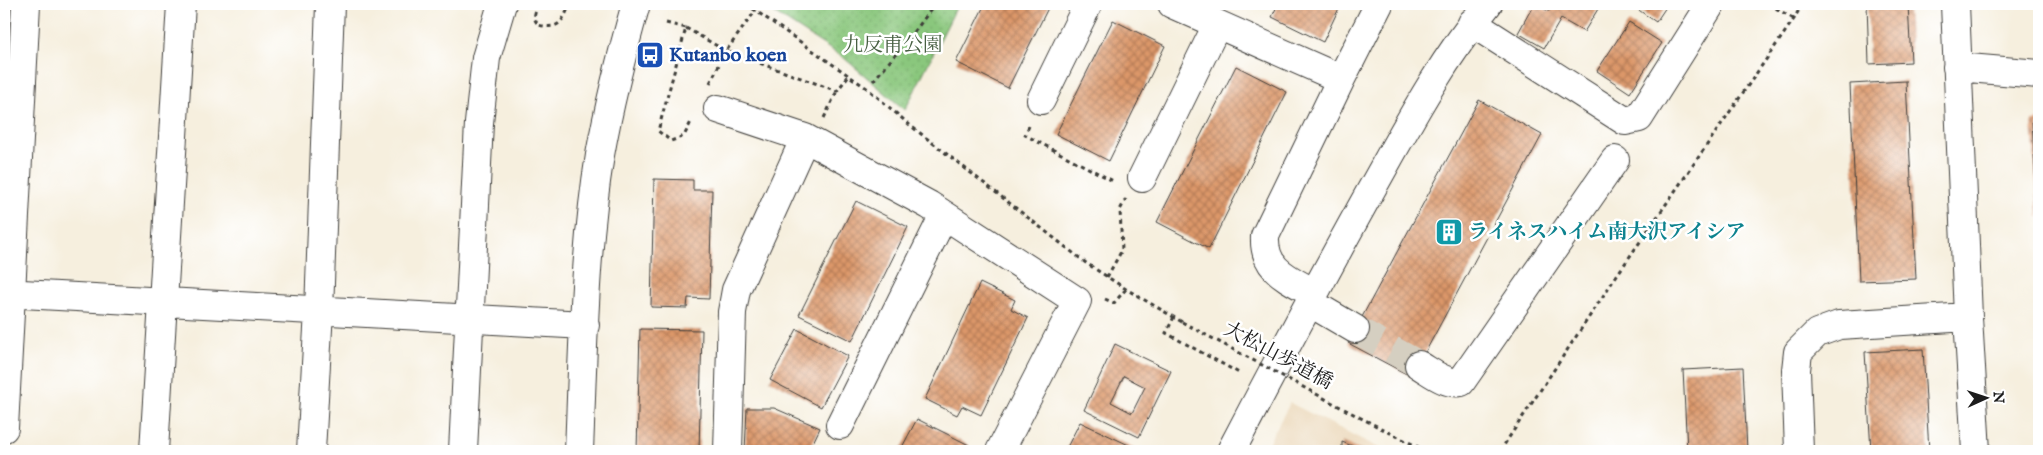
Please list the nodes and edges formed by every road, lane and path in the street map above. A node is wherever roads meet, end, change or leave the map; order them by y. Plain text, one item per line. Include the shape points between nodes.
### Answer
1 (26, 4) edge
2 (180, 4) edge
3 (330, 4) edge
4 (502, 4) edge
5 (537, 4) edge
6 (570, 4) edge
7 (636, 4) edge
8 (746, 4) edge
9 (935, 4) edge
10 (1088, 4) edge
11 (1379, 4) edge
12 (1711, 4) edge
13 (1769, 4) edge
14 (1802, 4) edge
15 (1955, 4) edge
16 (1186, 7) edge
17 (756, 10) junction
18 (1480, 14) edge
19 (1794, 19) junction
20 (1217, 25) junction
21 (686, 28) dead end
22 (1957, 67) junction
23 (2039, 74) edge
24 (13, 76) edge
25 (1341, 79) junction
26 (873, 81) dead end
27 (1041, 100) joint
28 (718, 109) dead end
29 (805, 138) junction
30 (1615, 160) dead end
31 (1136, 184) junction
32 (944, 215) junction
33 (1107, 277) junction
34 (7, 294) edge
35 (1311, 298) junction
36 (162, 302) junction
37 (319, 311) junction
38 (1174, 317) junction
39 (1968, 317) junction
40 (471, 319) junction
41 (585, 325) junction
42 (1355, 329) tunnel mouth
43 (1419, 364) tunnel mouth
44 (1244, 376) dead end
45 (840, 425) dead end
46 (4, 428) edge
47 (154, 451) edge
48 (311, 451) edge
49 (464, 451) edge
50 (579, 451) edge
51 (728, 451) edge
52 (1000, 451) edge
53 (1231, 451) edge
54 (1426, 451) edge
55 (1500, 451) edge
56 (1799, 451) edge
57 (1976, 451) edge

1 - 24 street
2 - 36 street
3 - 37 street
4 - 40 street via 486,58 479,123
5 - 6 path via 534,18 538,26 548,28 557,26
7 - 41 street via 600,155
8 - 17 path, 大松山歩道橋
9 - 26 path
10 - 27 street
11 - 25 street
12 - 18 street via 1639,118 1625,121
13 - 19 path
14 - 19 path
15 - 22 street
16 - 20 street
17 - 21 path via 726,51
17 - 33 path, 大松山歩道橋 via 868,89
18 - 35 street via 1416,110
19 - 55 path
20 - 25 street
20 - 31 street
22 - 23 street
22 - 39 street
24 - 34 street
25 - 35 street via 1265,236 1265,252 1271,265
27 - 31 path via 1025,135
28 - 29 street
29 - 32 street
29 - 51 street via 736,290 732,312
30 - 43 street via 1461,382 1447,381
31 - 33 path via 1120,210 1122,250
32 - 45 street
32 - 52 street via 1076,301
33 - 38 path, 大松山歩道橋
34 - 36 street
34 - 46 street
35 - 42 street
35 - 53 street
36 - 37 street
36 - 47 street
37 - 40 street
37 - 48 street
38 - 44 path via 1166,333
38 - 54 path, 大松山歩道橋, bridge
39 - 56 street via 1838,325 1817,333 1798,352
39 - 57 street
40 - 41 street
40 - 49 street
41 - 50 street

